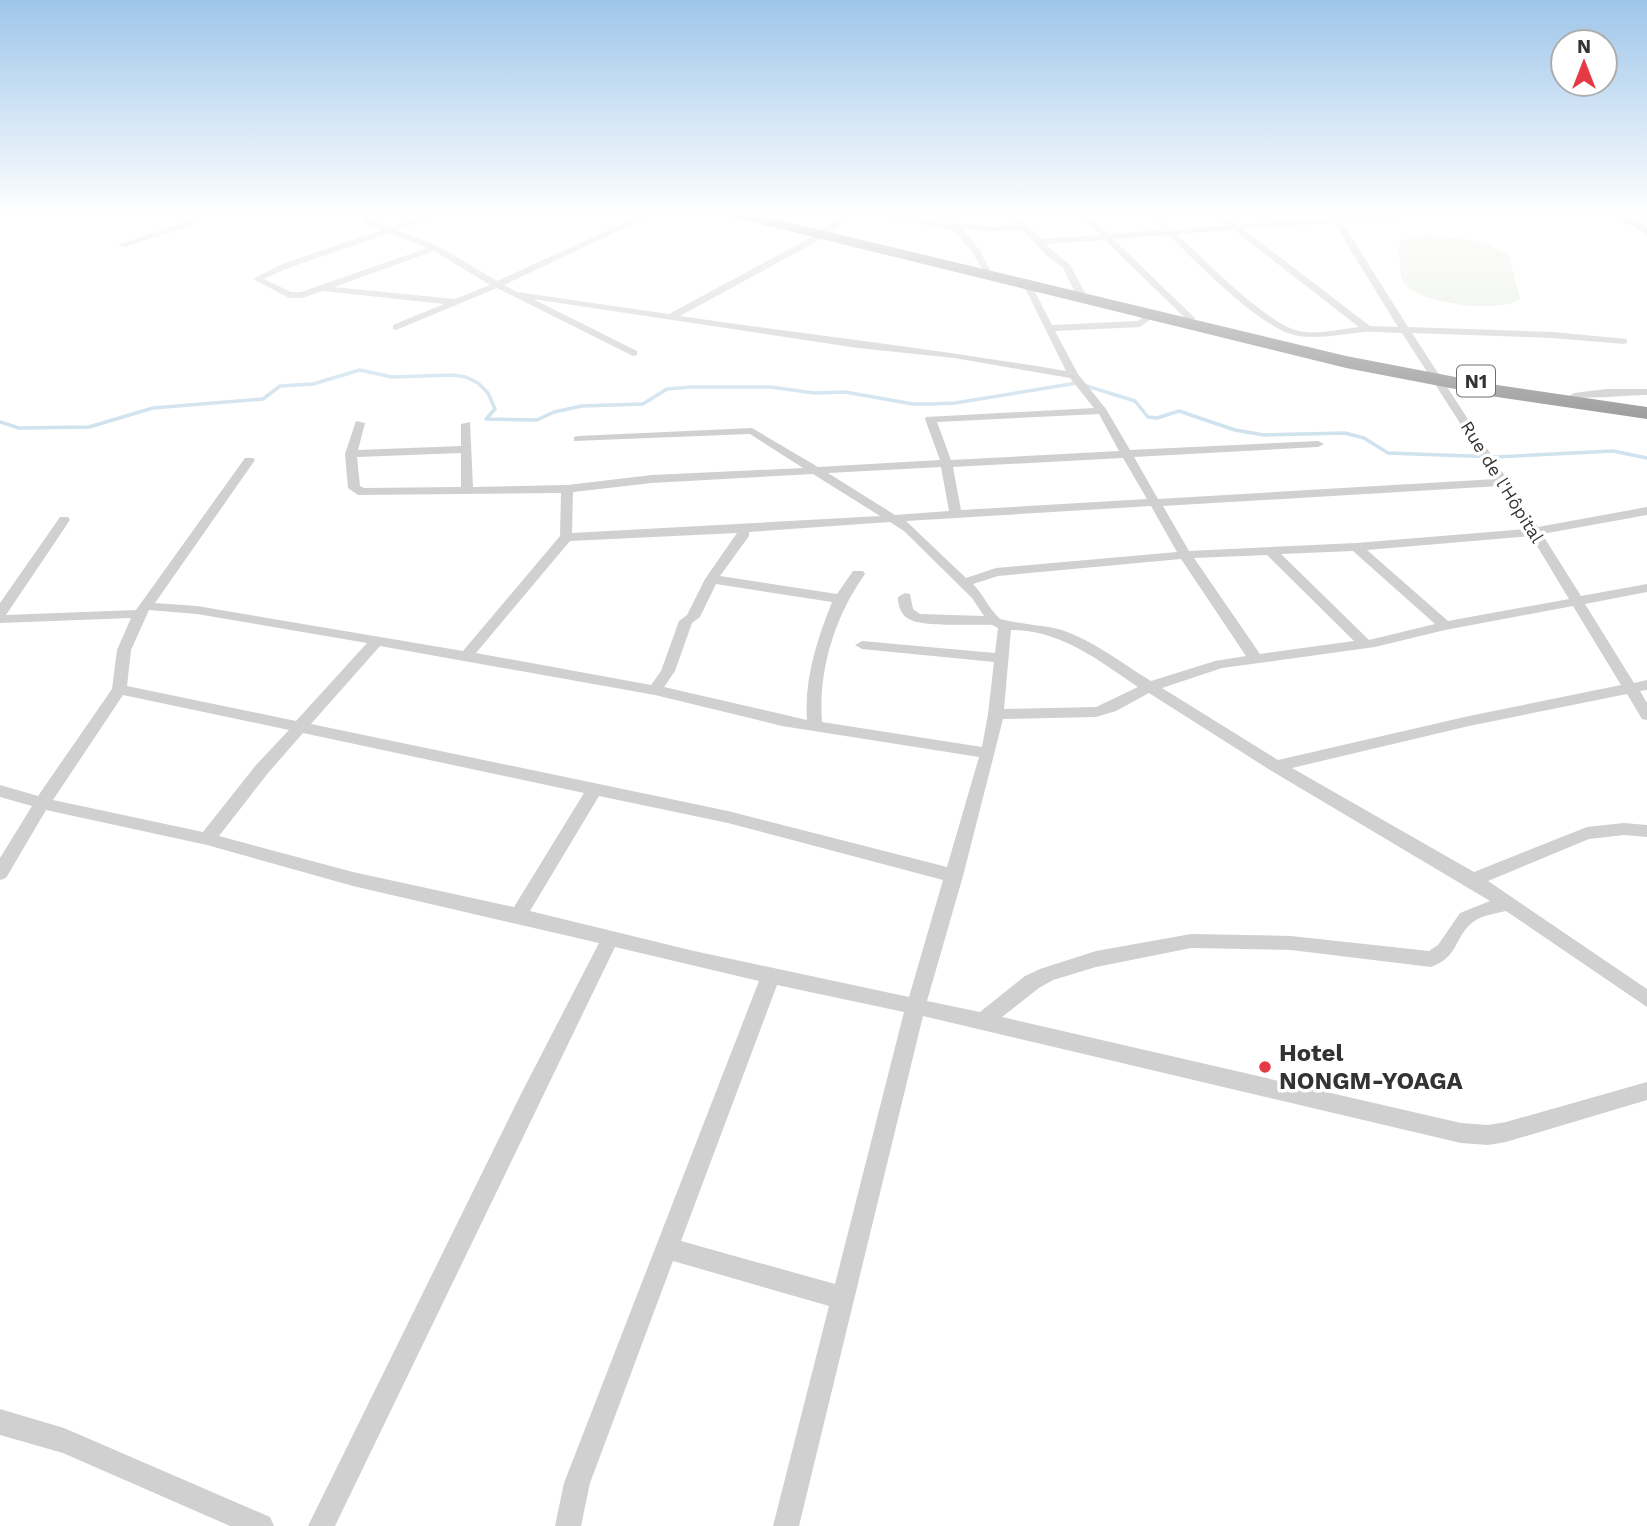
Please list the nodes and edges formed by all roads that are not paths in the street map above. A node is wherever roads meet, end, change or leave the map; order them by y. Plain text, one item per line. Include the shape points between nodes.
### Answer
1 (268, 285) edge
2 (329, 285) edge
3 (497, 285) joint
4 (729, 285) edge
5 (1045, 285) edge
6 (1076, 285) edge
7 (1156, 285) edge
8 (1233, 285) edge
9 (1311, 285) edge
10 (1377, 285) edge
11 (1028, 286) joint
12 (321, 288) junction
13 (1080, 293) junction
14 (515, 294) junction
15 (456, 302) junction
16 (672, 316) junction
17 (1150, 316) junction
18 (1192, 320) junction
19 (396, 327) dead end
20 (1049, 328) junction
21 (1368, 329) junction
22 (1404, 329) junction
23 (1624, 341) dead end
24 (633, 353) dead end
25 (1073, 375) junction
26 (1434, 376) junction
27 (1647, 392) edge
28 (1574, 396) junction
29 (1647, 406) edge
30 (1102, 411) junction
31 (1647, 413) edge
32 (360, 423) dead end
33 (466, 425) dead end
34 (578, 439) dead end
35 (1318, 443) dead end
36 (467, 449) junction
37 (1126, 453) junction
38 (351, 454) junction
39 (249, 460) dead end
40 (946, 462) junction
41 (816, 470) junction
42 (1502, 482) junction
43 (568, 489) junction
44 (467, 491) junction
45 (1155, 502) junction
46 (1647, 511) edge
47 (956, 514) junction
48 (893, 518) junction
49 (64, 520) dead end
50 (743, 529) junction
51 (1533, 531) junction
52 (566, 537) junction
53 (1356, 547) junction
54 (1270, 551) junction
55 (1185, 555) junction
56 (858, 574) dead end
57 (712, 579) junction
58 (963, 583) junction
59 (1647, 588) edge
60 (905, 597) dead end
61 (840, 599) junction
62 (1575, 602) junction
63 (143, 610) junction
64 (0, 613) edge
65 (0, 619) edge
66 (1000, 624) junction
67 (1445, 626) junction
68 (376, 642) junction
69 (1365, 643) junction
70 (862, 645) dead end
71 (466, 656) junction
72 (1002, 658) junction
73 (1255, 658) junction
74 (1647, 685) edge
75 (1149, 687) junction
76 (119, 689) junction
77 (1630, 689) junction
78 (655, 690) junction
79 (996, 714) junction
80 (1647, 715) edge
81 (302, 725) junction
82 (815, 727) junction
83 (988, 752) junction
84 (1276, 766) junction
85 (594, 790) junction
86 (0, 791) edge
87 (42, 803) junction
88 (1647, 831) edge
89 (207, 839) junction
90 (0, 873) edge
91 (954, 876) junction
92 (1473, 880) junction
93 (1508, 904) junction
94 (519, 915) junction
95 (611, 937) junction
96 (771, 975) junction
97 (1647, 999) edge
98 (915, 1008) junction
99 (983, 1021) junction
100 (1647, 1091) edge
101 (667, 1248) junction
102 (843, 1298) junction
103 (0, 1422) edge
104 (261, 1526) edge
105 (321, 1526) edge
106 (568, 1526) edge
107 (786, 1526) edge

1 - 12 street via 295,295
2 - 12 street
3 - 14 street
3 - 15 street
4 - 16 street
5 - 13 highway, N1
6 - 13 street
7 - 18 street
8 - 21 street via 1284,328 1307,333
9 - 21 street
10 - 22 street, Rue de l'Hôpital
11 - 17 highway, N1
11 - 20 street
12 - 15 street
13 - 18 highway, N1
14 - 16 street
14 - 24 street
15 - 19 street
16 - 25 street
17 - 20 street via 1140,324
17 - 26 highway, N1
18 - 26 highway, N1
20 - 25 street
21 - 22 street
22 - 23 street
22 - 26 street, Rue de l'Hôpital
25 - 30 street
26 - 28 highway, N1
26 - 31 highway, N1
26 - 42 street, Rue de l'Hôpital
27 - 28 street
28 - 29 highway, N1
30 - 37 street
30 - 40 street via 930,419
32 - 38 street
33 - 36 street
34 - 41 street via 752,430
35 - 37 street
36 - 38 street
36 - 44 street
37 - 40 street
37 - 45 street
38 - 44 street via 357,491
39 - 63 street
40 - 41 street
40 - 47 street
41 - 43 street via 652,479
41 - 48 street
42 - 45 street
42 - 51 street, Rue de l'Hôpital
43 - 44 street
43 - 52 street
45 - 47 street
45 - 55 street
46 - 51 street
47 - 48 street
48 - 50 street
48 - 58 street
49 - 64 street
50 - 52 street
50 - 57 street via 744,536
51 - 53 street
51 - 62 street, Rue de l'Hôpital
52 - 71 street
53 - 54 street
53 - 67 street
54 - 55 street
54 - 69 street
55 - 58 street via 996,572
55 - 73 street
56 - 61 street
57 - 61 street
57 - 78 street via 693,617 686,621 668,671
58 - 66 street
59 - 62 street
60 - 66 street via 904,606 916,618
61 - 82 street via 818,665 812,701
62 - 67 street
62 - 77 street, Rue de l'Hôpital
63 - 65 street
63 - 68 street via 197,610
63 - 76 street via 124,650
66 - 72 street
66 - 75 street via 1058,633
67 - 69 street
68 - 71 street
68 - 81 street
69 - 73 street
70 - 72 street
71 - 78 street
72 - 79 street
73 - 75 street
74 - 77 street
75 - 79 street via 1096,712
75 - 84 street
76 - 81 street
76 - 87 street
77 - 80 street, Rue de l'Hôpital
77 - 84 street
78 - 82 street
79 - 83 street
81 - 85 street
81 - 89 street
82 - 83 street
83 - 91 street
84 - 92 street
85 - 91 street via 728,817
85 - 94 street
86 - 87 street
87 - 89 street
87 - 90 street
88 - 92 street via 1587,833
89 - 94 street
91 - 98 street
92 - 93 street
93 - 97 street
93 - 99 street via 1467,917 1448,948 1431,959 1291,943 1191,941 1047,974
94 - 95 street
95 - 96 street
95 - 105 street
96 - 98 street
96 - 101 street
98 - 99 street
98 - 102 street
99 - 100 street via 1476,1135 1506,1132
101 - 102 street
101 - 106 street via 577,1483
102 - 107 street
103 - 104 street via 64,1441

